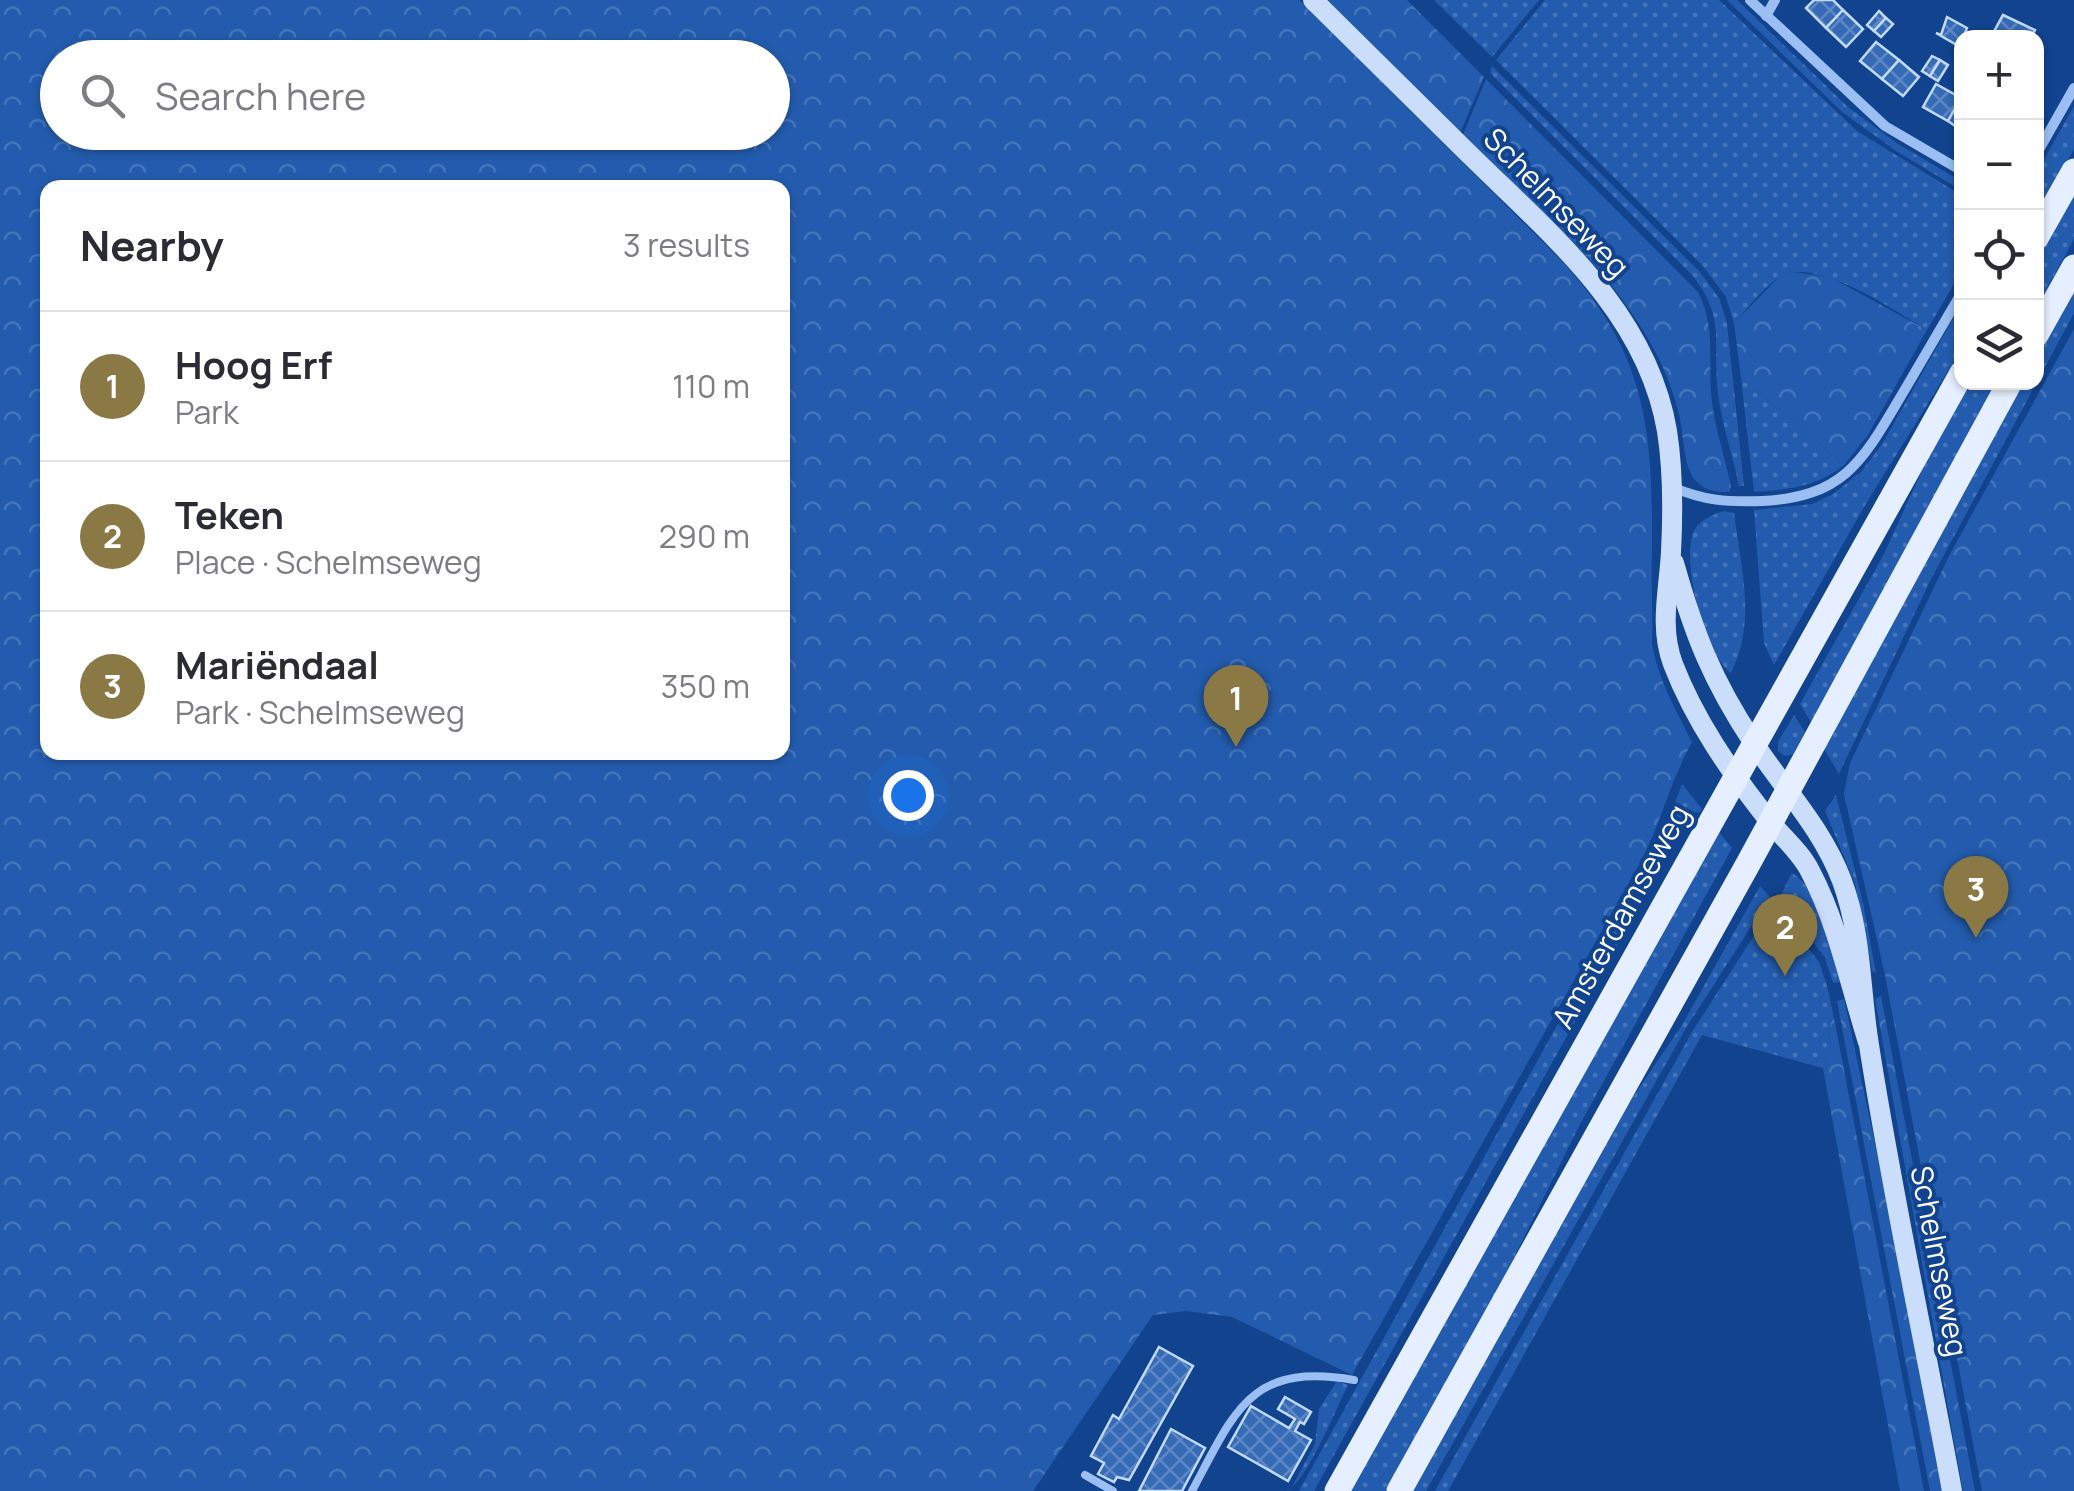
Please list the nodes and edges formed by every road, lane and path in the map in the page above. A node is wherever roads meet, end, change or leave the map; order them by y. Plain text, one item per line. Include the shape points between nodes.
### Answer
1 (1313, 0) edge
2 (1750, 0) edge
3 (1775, 0) edge
4 (1766, 16) junction
5 (2074, 88) edge
6 (2044, 142) edge
7 (1954, 167) edge
8 (2074, 171) edge
9 (2044, 224) edge
10 (2074, 267) edge
11 (1957, 300) edge
12 (2044, 321) edge
13 (1954, 387) edge
14 (2006, 390) edge
15 (1670, 486) junction
16 (1671, 554) junction
17 (1754, 743) junction
18 (1735, 777) junction
19 (1788, 790) junction
20 (1770, 822) junction
21 (1868, 1042) junction
22 (1354, 1380) dead end
23 (1085, 1475) dead end
24 (1113, 1491) edge
25 (1192, 1491) edge
26 (1336, 1491) edge
27 (1399, 1491) edge
28 (1952, 1491) edge

1 - 15 main road, Schelmseweg via 1568,251 1613,304 1654,380 1667,432
2 - 4 street
3 - 4 street
4 - 7 street via 1885,126
5 - 6 street
8 - 9 main road
10 - 12 main road
11 - 15 street via 1864,456 1831,484 1788,499 1736,501 1709,501
13 - 17 main road, Amsterdamseweg
14 - 19 main road
15 - 16 main road, Schelmseweg
16 - 17 main road, Schelmseweg via 1702,653
16 - 18 main road, Schelmseweg via 1665,597 1671,658
17 - 18 main road, Amsterdamseweg
17 - 19 main road, Schelmseweg
18 - 20 main road, Schelmseweg
18 - 26 main road, Amsterdamseweg
19 - 20 main road
19 - 21 main road, Schelmseweg via 1820,833 1846,894 1862,962
20 - 21 main road, Schelmseweg via 1810,869
20 - 27 main road
21 - 28 main road, Schelmseweg
22 - 25 lane via 1321,1376 1266,1384 1241,1405
23 - 24 lane

